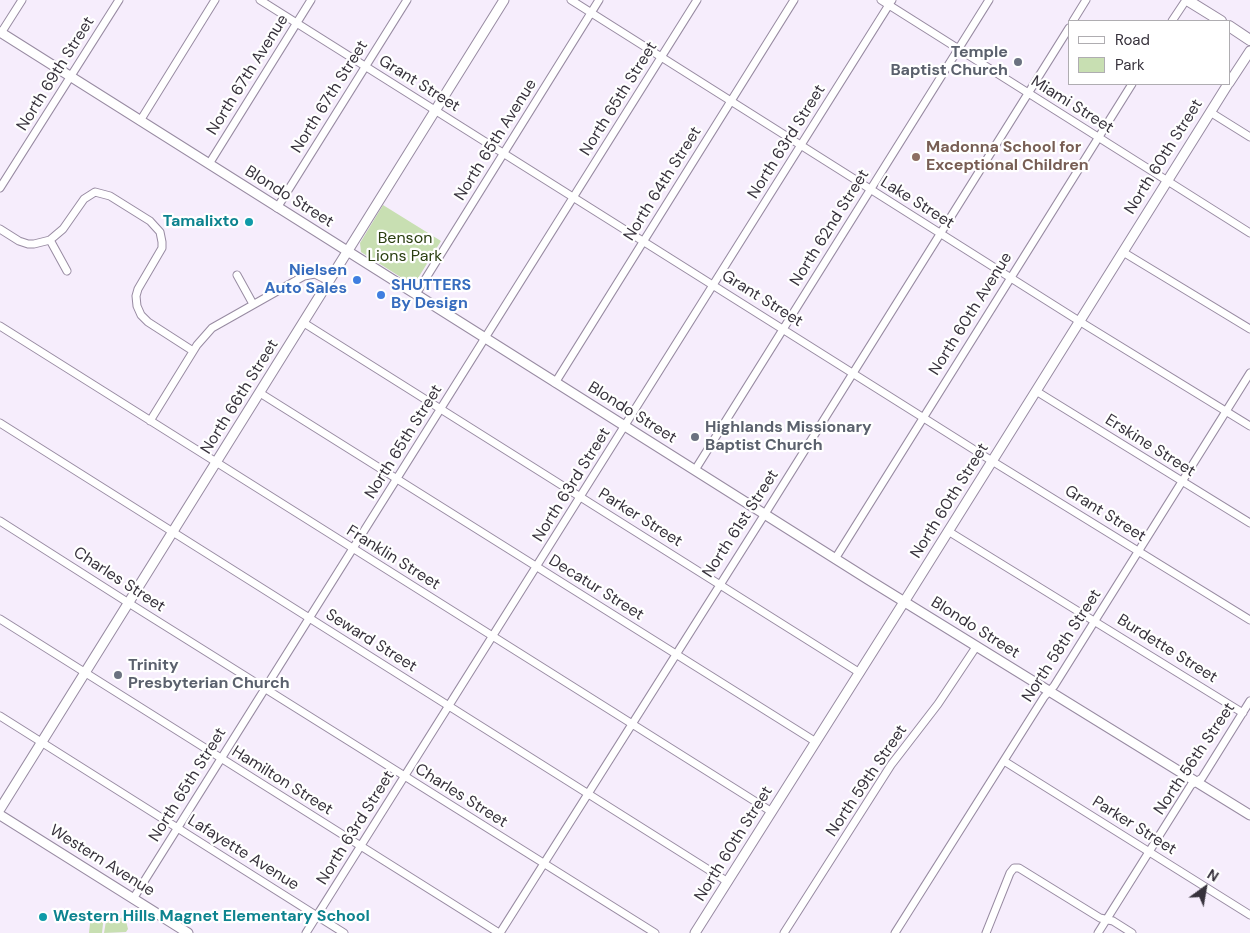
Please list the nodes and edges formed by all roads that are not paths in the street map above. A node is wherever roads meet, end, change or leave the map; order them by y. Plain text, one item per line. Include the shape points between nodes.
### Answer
1 (22, 0) edge
2 (119, 0) edge
3 (215, 0) edge
4 (260, 0) edge
5 (311, 0) edge
6 (407, 0) edge
7 (504, 0) edge
8 (571, 0) edge
9 (599, 0) edge
10 (697, 0) edge
11 (794, 0) edge
12 (881, 0) edge
13 (989, 0) edge
14 (1086, 0) edge
15 (1186, 0) edge
16 (890, 2) edge
17 (592, 12) junction
18 (1074, 20) edge
19 (1173, 20) edge
20 (1218, 20) edge
21 (296, 23) junction
22 (1230, 27) edge
23 (1068, 30) edge
24 (1, 33) edge
25 (1250, 40) edge
26 (959, 50) junction
27 (1250, 51) edge
28 (661, 57) junction
29 (365, 67) junction
30 (70, 77) junction
31 (1230, 80) edge
32 (1131, 85) edge
33 (1227, 85) edge
34 (1028, 93) junction
35 (731, 101) junction
36 (435, 110) junction
37 (1210, 112) junction
38 (140, 121) junction
39 (1250, 137) edge
40 (1098, 138) junction
41 (801, 145) junction
42 (504, 153) junction
43 (208, 164) junction
44 (1167, 182) junction
45 (0, 188) edge
46 (871, 189) junction
47 (574, 197) junction
48 (278, 208) junction
49 (0, 229) edge
50 (940, 233) junction
51 (1250, 233) edge
52 (50, 240) junction
53 (644, 241) junction
54 (347, 252) junction
55 (1123, 252) junction
56 (67, 271) dead end
57 (237, 275) dead end
58 (1010, 278) junction
59 (329, 282) junction
60 (714, 285) junction
61 (416, 294) junction
62 (253, 304) junction
63 (1079, 321) junction
64 (304, 322) junction
65 (0, 326) edge
66 (784, 329) junction
67 (1250, 329) edge
68 (485, 339) junction
69 (193, 352) junction
70 (853, 373) junction
71 (1250, 373) edge
72 (555, 383) junction
73 (1036, 391) junction
74 (260, 393) junction
75 (441, 409) junction
76 (1226, 412) junction
77 (923, 417) junction
78 (150, 420) junction
79 (0, 423) edge
80 (625, 426) junction
81 (1250, 426) edge
82 (992, 461) junction
83 (216, 463) junction
84 (695, 470) junction
85 (397, 479) junction
86 (1182, 481) junction
87 (581, 497) junction
88 (764, 514) junction
89 (0, 520) edge
90 (1250, 523) edge
91 (948, 531) junction
92 (173, 532) junction
93 (353, 549) junction
94 (1139, 551) junction
95 (835, 559) junction
96 (537, 567) junction
97 (720, 584) junction
98 (904, 602) junction
99 (129, 603) junction
100 (0, 619) edge
101 (309, 619) junction
102 (1250, 620) edge
103 (1095, 621) junction
104 (493, 637) junction
105 (976, 646) junction
106 (675, 654) junction
107 (85, 673) junction
108 (860, 673) junction
109 (265, 689) junction
110 (1050, 692) junction
111 (1250, 702) edge
112 (449, 706) junction
113 (1243, 712) junction
114 (0, 716) edge
115 (632, 724) junction
116 (41, 742) junction
117 (816, 742) junction
118 (221, 758) junction
119 (1004, 761) junction
120 (405, 776) junction
121 (1196, 782) junction
122 (588, 794) junction
123 (0, 809) edge
124 (772, 812) junction
125 (0, 815) edge
126 (1250, 815) edge
127 (177, 828) junction
128 (361, 846) junction
129 (1149, 852) junction
130 (544, 863) junction
131 (728, 882) junction
132 (133, 899) junction
133 (1250, 915) edge
134 (317, 916) junction
135 (1106, 920) junction
136 (188, 933) edge
137 (306, 933) edge
138 (344, 933) edge
139 (500, 933) edge
140 (654, 933) edge
141 (695, 933) edge
142 (784, 933) edge
143 (896, 933) edge
144 (986, 933) edge
145 (1098, 933) edge
146 (1132, 933) edge

1 - 24 street
2 - 30 street, North 69th Street
3 - 38 street
4 - 21 street, Grant Street
5 - 21 street, North 67th Avenue
6 - 29 street, North 67th Street
7 - 36 street, North 66th Street
8 - 17 street, Lake Street
9 - 17 street, North 65th Avenue
10 - 28 street, North 65th Street
11 - 35 street, North 64th Street
12 - 16 street, Miami Street
13 - 26 street, North 62nd Street
14 - 18 street
15 - 19 street
15 - 20 main road
16 - 26 street, Miami Street
16 - 41 street, North 63rd Street
17 - 28 street, Lake Street
17 - 42 street, North 65th Avenue
21 - 29 street, Grant Street
21 - 43 street, North 67th Avenue
22 - 25 main road
23 - 34 street, North 61st Street
24 - 30 street, Blondo Street
26 - 34 street, Miami Street
26 - 46 street, North 62nd Street
27 - 31 street, North 60th Street
28 - 35 street, Lake Street
28 - 47 street, North 65th Street
29 - 36 street, Grant Street
29 - 48 street, North 67th Street
30 - 38 street, Blondo Street
30 - 45 street, North 69th Street
32 - 40 street, North 60th Avenue
33 - 37 street, North 60th Street
34 - 40 street, Miami Street
34 - 50 street, North 61st Street
35 - 41 street, Lake Street
35 - 53 street, North 64th Street
36 - 42 street, Grant Street
36 - 54 street, North 66th Street
37 - 39 street
37 - 44 street, North 60th Street
38 - 43 street, Blondo Street
40 - 44 street, Miami Street
40 - 58 street, North 60th Avenue
41 - 46 street, Lake Street
41 - 60 street, North 63rd Street
42 - 47 street, Grant Street
42 - 61 street, North 65th Avenue
43 - 48 street, Blondo Street
44 - 51 street, Miami Street
44 - 55 street, North 60th Street
46 - 50 street, Lake Street
46 - 66 street, North 62nd Street
47 - 53 street, Grant Street
47 - 68 street, North 65th Street
48 - 54 street, Blondo Street
49 - 52 street via 28,244
50 - 58 street, Lake Street
50 - 70 street, North 61st Street
52 - 56 street
52 - 69 street via 63,229 84,198 95,192 110,196 150,221 160,232 162,248 138,289 137,306 148,322
53 - 60 street, Grant Street
53 - 72 street, North 64th Street
54 - 59 street, North 66th Street
54 - 61 street, Blondo Street
55 - 63 street, North 60th Street
55 - 67 street
57 - 62 street
58 - 63 street, Lake Street
58 - 77 street, North 60th Avenue
59 - 62 street via 310,274
59 - 64 street, North 66th Street
60 - 66 street, Grant Street
60 - 80 street, North 63rd Street
61 - 68 street, Blondo Street
62 - 69 street via 212,328
63 - 73 street, North 60th Street
63 - 76 street, Lake Street
64 - 74 street, North 66th Street
64 - 75 street, Parker Street
65 - 78 street, Franklin Street
66 - 70 street, Grant Street
66 - 84 street, North 62nd Street
68 - 72 street, Blondo Street
68 - 75 street, North 65th Street
69 - 78 street
70 - 77 street, Grant Street
70 - 88 street, North 61st Street
71 - 76 street, North 58th Street
72 - 80 street, Blondo Street
73 - 82 street, North 60th Street
73 - 86 street, Erskine Street
74 - 83 street, North 66th Street
74 - 85 street, Decatur Street
75 - 85 street, North 65th Street
75 - 87 street, Parker Street
76 - 81 street, Lake Street
76 - 86 street, North 58th Street
77 - 82 street, Grant Street
77 - 95 street, North 60th Avenue
78 - 83 street, Franklin Street
79 - 92 street, Seward Street
80 - 84 street, Blondo Street
80 - 87 street, North 63rd Street
82 - 91 street, North 60th Street
82 - 94 street, Grant Street
83 - 92 street, North 66th Street
83 - 93 street, Franklin Street
84 - 88 street, Blondo Street
85 - 93 street, North 65th Street
85 - 96 street, Decatur Street
86 - 90 street, Erskine Street
86 - 94 street, North 58th Street
87 - 96 street, North 63rd Street
87 - 97 street, Parker Street
88 - 95 street, Blondo Street
88 - 97 street, North 61st Street
89 - 99 street, Charles Street
91 - 98 street, North 60th Street
91 - 103 street, Burdette Street
92 - 99 street, North 66th Street
92 - 101 street, Seward Street
93 - 101 street, North 65th Street
93 - 104 street, Franklin Street
94 - 102 street, Grant Street
94 - 103 street, North 58th Street
95 - 98 street, Blondo Street
96 - 104 street, North 63rd Street
96 - 106 street, Decatur Street
97 - 106 street, North 61st Street
97 - 108 street, Parker Street
98 - 105 street, Blondo Street
98 - 108 street, North 60th Street
99 - 107 street, North 66th Street
99 - 109 street, Charles Street
100 - 107 street, Hamilton Street
101 - 109 street, North 65th Street
101 - 112 street, Seward Street
103 - 110 street, North 58th Street
103 - 113 street, Burdette Street
104 - 112 street, North 63rd Street
104 - 115 street, Franklin Street
105 - 110 street, Blondo Street
105 - 142 street, North 59th Street via 938,704 891,765
106 - 115 street, North 61st Street
106 - 117 street, Decatur Street
107 - 116 street, North 66th Street
107 - 118 street, Hamilton Street
108 - 117 street, North 60th Street
109 - 118 street, North 65th Street
109 - 120 street, Charles Street
110 - 119 street, North 58th Street
110 - 121 street, Blondo Street
111 - 113 street, North 56th Street
112 - 120 street, North 63rd Street
112 - 122 street, Seward Street
113 - 121 street, North 56th Street via 1202,778
114 - 116 street, Lafayette Avenue
115 - 122 street, North 61st Street
115 - 124 street, Franklin Street
116 - 123 street, North 66th Street
116 - 127 street, Lafayette Avenue
117 - 124 street, North 60th Street
118 - 127 street, North 65th Street
118 - 128 street, Hamilton Street
119 - 129 street, Parker Street
119 - 143 street, North 58th Street
120 - 128 street, North 63rd Street
120 - 130 street, Charles Street
121 - 126 street, Blondo Street
121 - 129 street, North 56th Street
122 - 130 street, North 61st Street
122 - 131 street, Seward Street
124 - 131 street, North 60th Street
125 - 132 street, Western Avenue
127 - 132 street, North 65th Street
127 - 134 street, Lafayette Avenue
128 - 134 street, North 63rd Street
128 - 139 street, Hamilton Street
129 - 133 street, Parker Street
129 - 135 street, North 56th Street
130 - 139 street, North 61st Street
130 - 140 street, Charles Street
131 - 141 street, North 60th Street
132 - 136 street, Western Avenue
134 - 137 street, North 63rd Street
134 - 138 street, Lafayette Avenue
135 - 144 street via 1014,868
135 - 145 street, North 56th Street
135 - 146 street

